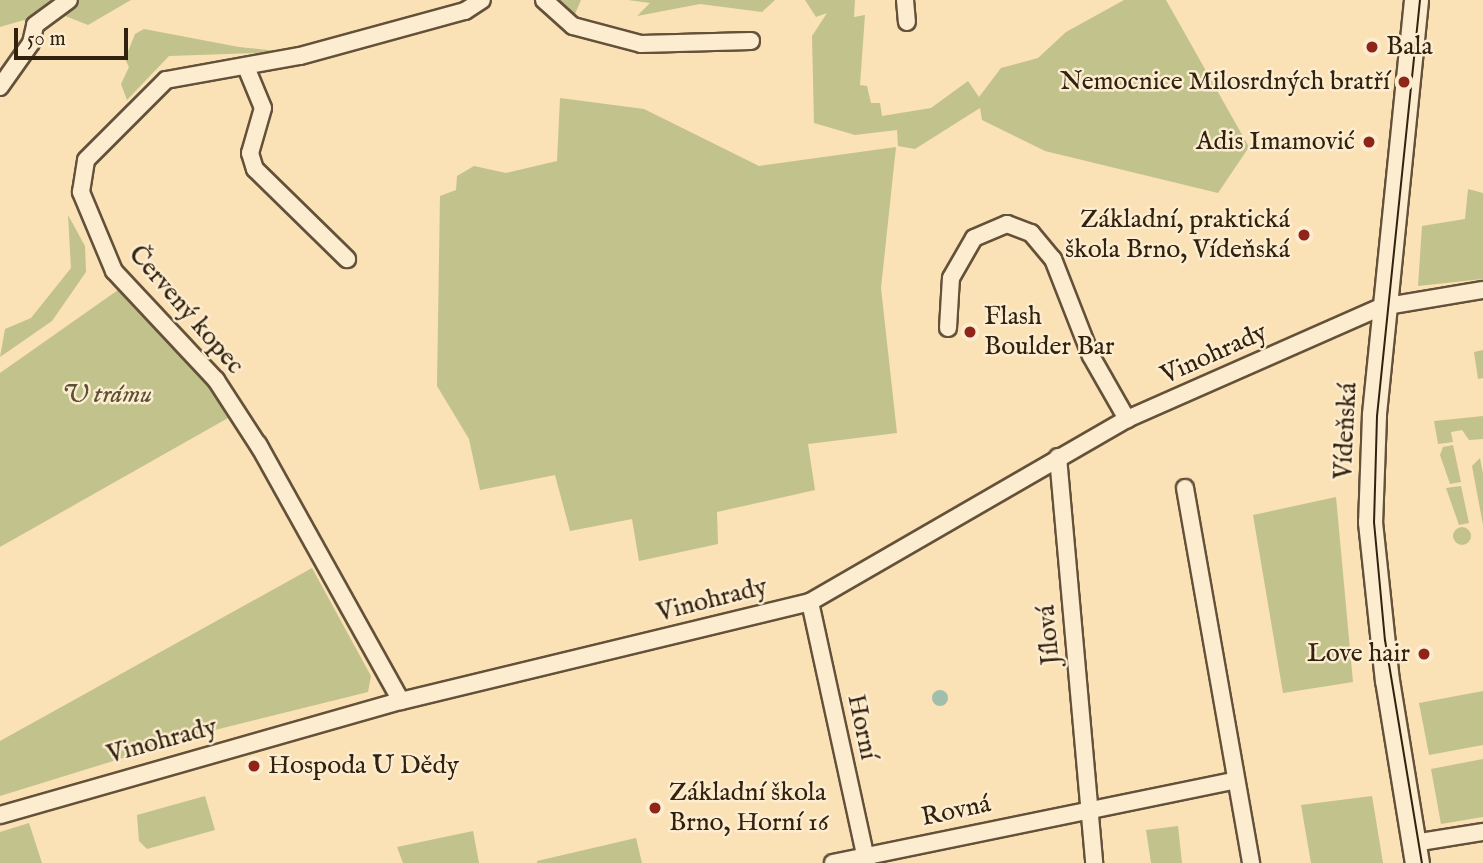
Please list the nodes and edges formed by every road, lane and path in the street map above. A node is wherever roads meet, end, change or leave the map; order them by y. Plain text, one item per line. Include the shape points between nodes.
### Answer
1 (69, 0) edge
2 (482, 0) edge
3 (544, 0) edge
4 (905, 0) edge
5 (1416, 0) edge
6 (907, 22) dead end
7 (751, 41) dead end
8 (246, 67) junction
9 (0, 87) edge
10 (347, 259) dead end
11 (1483, 290) edge
12 (1384, 306) junction
13 (948, 328) dead end
14 (1126, 419) junction
15 (1058, 457) junction
16 (1185, 488) dead end
17 (810, 602) junction
18 (401, 701) junction
19 (1236, 780) junction
20 (1090, 808) junction
21 (0, 815) edge
22 (1483, 832) edge
23 (1416, 853) edge
24 (866, 859) edge
25 (833, 863) edge
26 (1094, 863) edge
27 (1251, 863) edge

1 - 9 street via 35,25 31,43
2 - 8 street, Červený kopec via 465,11
3 - 7 street via 573,26 641,44
4 - 6 street
5 - 12 main road, Vídeňská
8 - 10 street via 263,108 250,153 255,169
8 - 18 street, Červený kopec via 166,80 86,160 81,192 114,271 216,380 259,446
11 - 12 street, Vinohrady
12 - 14 street, Vinohrady
12 - 23 main road, Vídeňská via 1370,522 1387,680
13 - 14 street via 951,278 974,239 1007,224 1031,233 1053,259 1091,356
14 - 15 street, Vinohrady
15 - 17 street, Vinohrady
15 - 20 street, Jílová
16 - 19 street
17 - 18 street, Vinohrady
17 - 24 street, Horní
18 - 21 street, Vinohrady
19 - 20 street
19 - 27 street
20 - 24 street, Rovná
20 - 26 street, Jílová
22 - 23 street
24 - 25 street, Rovná

